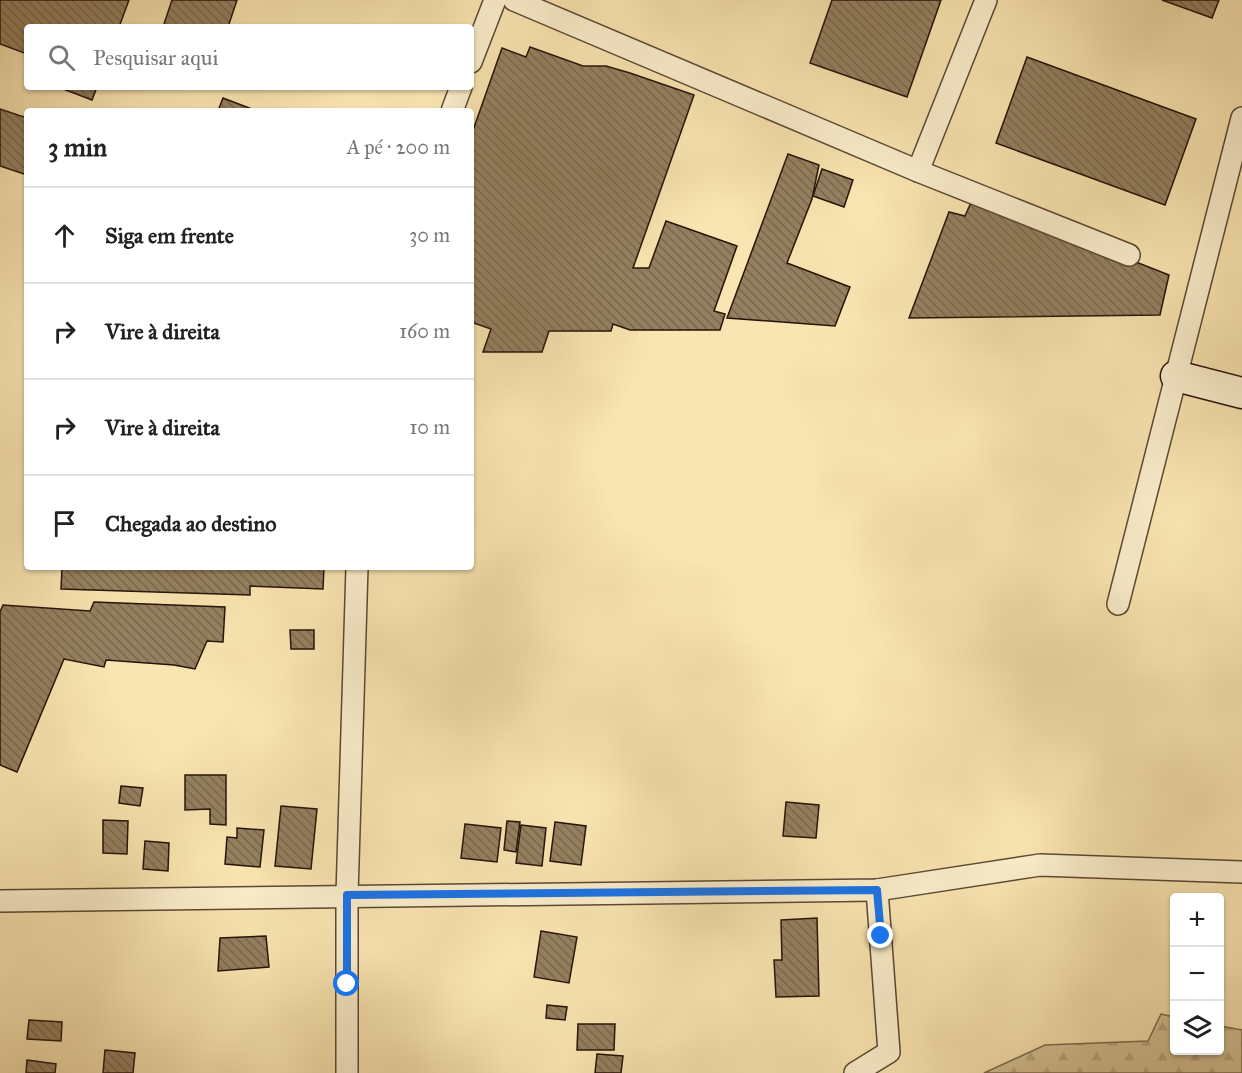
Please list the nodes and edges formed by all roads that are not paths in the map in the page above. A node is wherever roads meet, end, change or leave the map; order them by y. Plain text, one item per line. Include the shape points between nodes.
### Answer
1 (495, 0) edge
2 (514, 0) edge
3 (986, 0) edge
4 (474, 54) edge
5 (460, 90) edge
6 (453, 108) edge
7 (1242, 118) edge
8 (918, 171) junction
9 (1129, 255) dead end
10 (1176, 376) junction
11 (1242, 393) edge
12 (357, 570) edge
13 (1118, 604) dead end
14 (1242, 872) edge
15 (877, 890) junction
16 (347, 895) junction
17 (0, 901) edge
18 (347, 1073) edge
19 (855, 1073) edge

1 - 4 street
2 - 8 street
3 - 8 street
5 - 6 street
7 - 10 street
8 - 9 street
10 - 11 street
10 - 13 street
12 - 16 street
14 - 15 street via 1040,865
15 - 16 street
15 - 19 street via 889,1052
16 - 17 street
16 - 18 street

